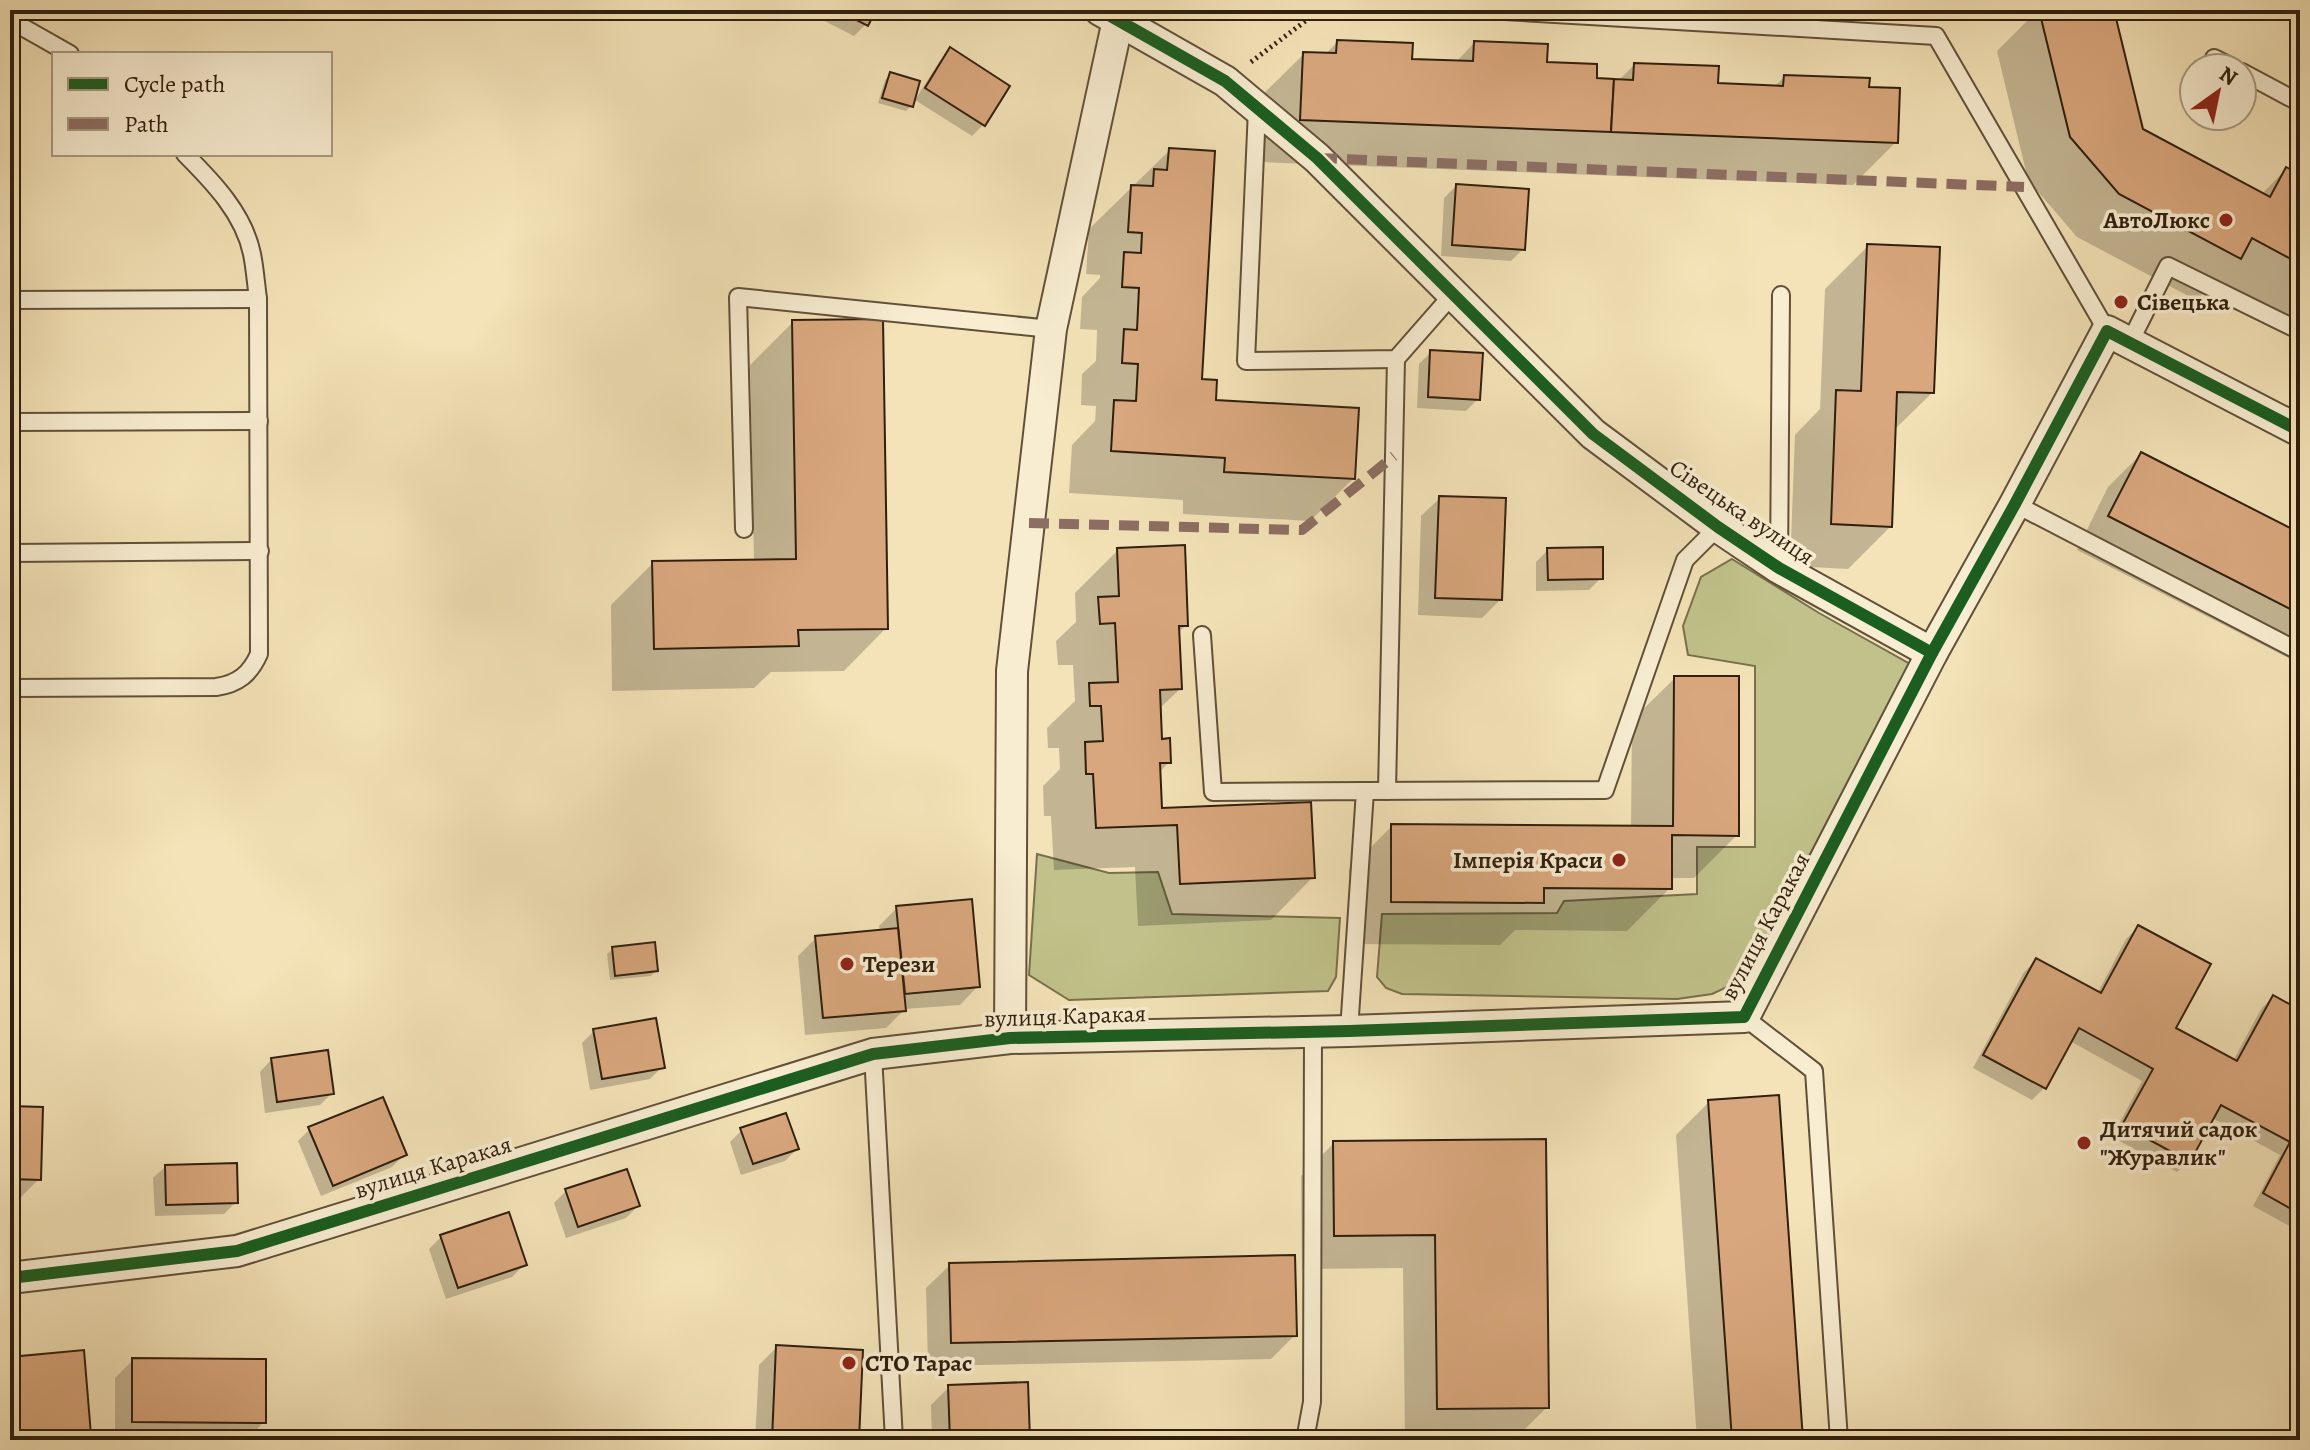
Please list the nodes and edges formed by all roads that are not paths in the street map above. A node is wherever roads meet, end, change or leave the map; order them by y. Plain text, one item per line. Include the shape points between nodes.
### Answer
1 (1487, 10) edge
2 (1109, 15) edge
3 (10, 20) edge
4 (66, 52) edge
5 (2258, 81) edge
6 (2300, 103) edge
7 (1257, 109) junction
8 (187, 156) edge
9 (1453, 294) junction
10 (1781, 295) dead end
11 (258, 299) junction
12 (10, 300) edge
13 (1051, 329) junction
14 (2300, 331) edge
15 (2118, 337) junction
16 (1396, 359) junction
17 (259, 421) junction
18 (10, 422) edge
19 (2300, 431) edge
20 (2015, 504) junction
21 (1718, 527) junction
22 (744, 529) dead end
23 (260, 551) junction
24 (10, 553) edge
25 (1779, 568) junction
26 (1202, 635) dead end
27 (2300, 652) edge
28 (1932, 653) junction
29 (10, 688) edge
30 (1365, 791) junction
31 (1387, 791) junction
32 (1744, 1017) junction
33 (1313, 1031) junction
34 (1349, 1031) junction
35 (1010, 1038) junction
36 (873, 1054) junction
37 (10, 1278) edge
38 (894, 1440) edge
39 (1305, 1440) edge
40 (1839, 1440) edge

1 - 15 lane via 1936,36
2 - 7 street, Сівецька вулиця via 1225,81
2 - 13 street
3 - 4 lane
5 - 6 lane
7 - 9 street, Сівецька вулиця via 1317,158
7 - 16 lane via 1246,361
8 - 11 lane via 235,211 252,251
9 - 16 lane
9 - 21 street, Сівецька вулиця via 1593,434
10 - 25 lane
11 - 12 lane
11 - 17 lane
13 - 22 lane via 738,297
13 - 35 street via 1012,671
14 - 15 lane via 2168,266
15 - 19 street
15 - 20 street
16 - 31 lane
17 - 18 lane
17 - 23 lane
20 - 27 lane
20 - 28 street
21 - 25 street, Сівецька вулиця
21 - 31 lane via 1685,560 1605,790
23 - 24 lane
23 - 29 lane via 259,654 238,681 216,687
25 - 28 street, Сівецька вулиця
26 - 30 lane via 1213,792
28 - 32 street, вулиця Каракая
30 - 31 lane
30 - 34 lane
32 - 34 street, вулиця Каракая
32 - 40 lane via 1814,1071
33 - 34 street, вулиця Каракая
33 - 35 street, вулиця Каракая
33 - 39 lane via 1312,1402
35 - 36 street, вулиця Каракая
36 - 37 street, вулиця Каракая via 237,1251
36 - 38 lane

